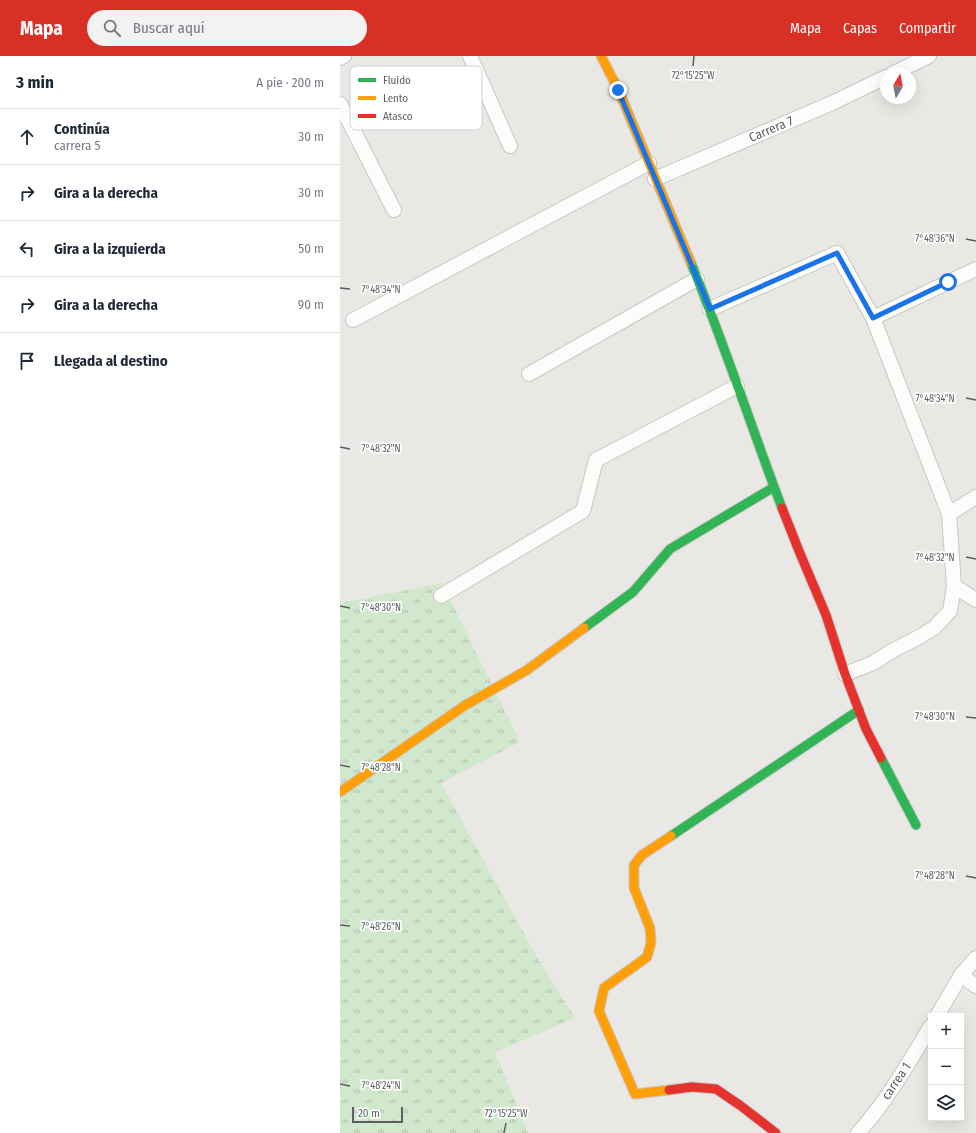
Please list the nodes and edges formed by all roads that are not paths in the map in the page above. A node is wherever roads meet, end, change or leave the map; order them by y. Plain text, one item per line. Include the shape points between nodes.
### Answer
1 (344, 56) edge
2 (470, 56) edge
3 (601, 56) edge
4 (929, 56) edge
5 (340, 58) edge
6 (474, 66) edge
7 (904, 68) edge
8 (880, 80) edge
9 (482, 83) edge
10 (340, 104) edge
11 (350, 124) edge
12 (353, 130) edge
13 (510, 146) dead end
14 (649, 163) junction
15 (655, 179) junction
16 (394, 210) dead end
17 (976, 269) edge
18 (697, 278) junction
19 (710, 309) junction
20 (873, 318) junction
21 (353, 320) dead end
22 (529, 374) dead end
23 (737, 386) junction
24 (774, 487) junction
25 (976, 497) edge
26 (949, 514) junction
27 (954, 586) junction
28 (441, 596) dead end
29 (976, 600) edge
30 (845, 674) junction
31 (859, 710) junction
32 (340, 792) edge
33 (916, 825) dead end
34 (976, 958) edge
35 (961, 975) junction
36 (976, 986) edge
37 (939, 1013) edge
38 (928, 1031) edge
39 (776, 1133) edge
40 (858, 1133) edge

1 - 5 street
2 - 6 street
3 - 14 street
4 - 7 street
8 - 15 street, Carrera 7
9 - 13 street
10 - 11 street
12 - 16 street
14 - 15 street
14 - 21 street
15 - 18 street
17 - 20 street
18 - 19 street
18 - 22 street
19 - 20 street via 837,253
19 - 23 street
20 - 26 street
23 - 24 street
23 - 28 street via 596,460 583,511
24 - 30 street via 826,615
24 - 32 street via 670,549 633,592 527,670 464,706
25 - 26 street
26 - 27 street
27 - 29 street
27 - 30 street via 950,611 934,628 874,663
30 - 31 street
31 - 33 street via 866,729
31 - 39 street via 642,854 634,865 634,888 650,928 651,944 647,957 604,988 599,1011 635,1094 692,1087 716,1089
34 - 35 street
35 - 36 street
35 - 37 street
38 - 40 street, carrea 1 via 875,1112

